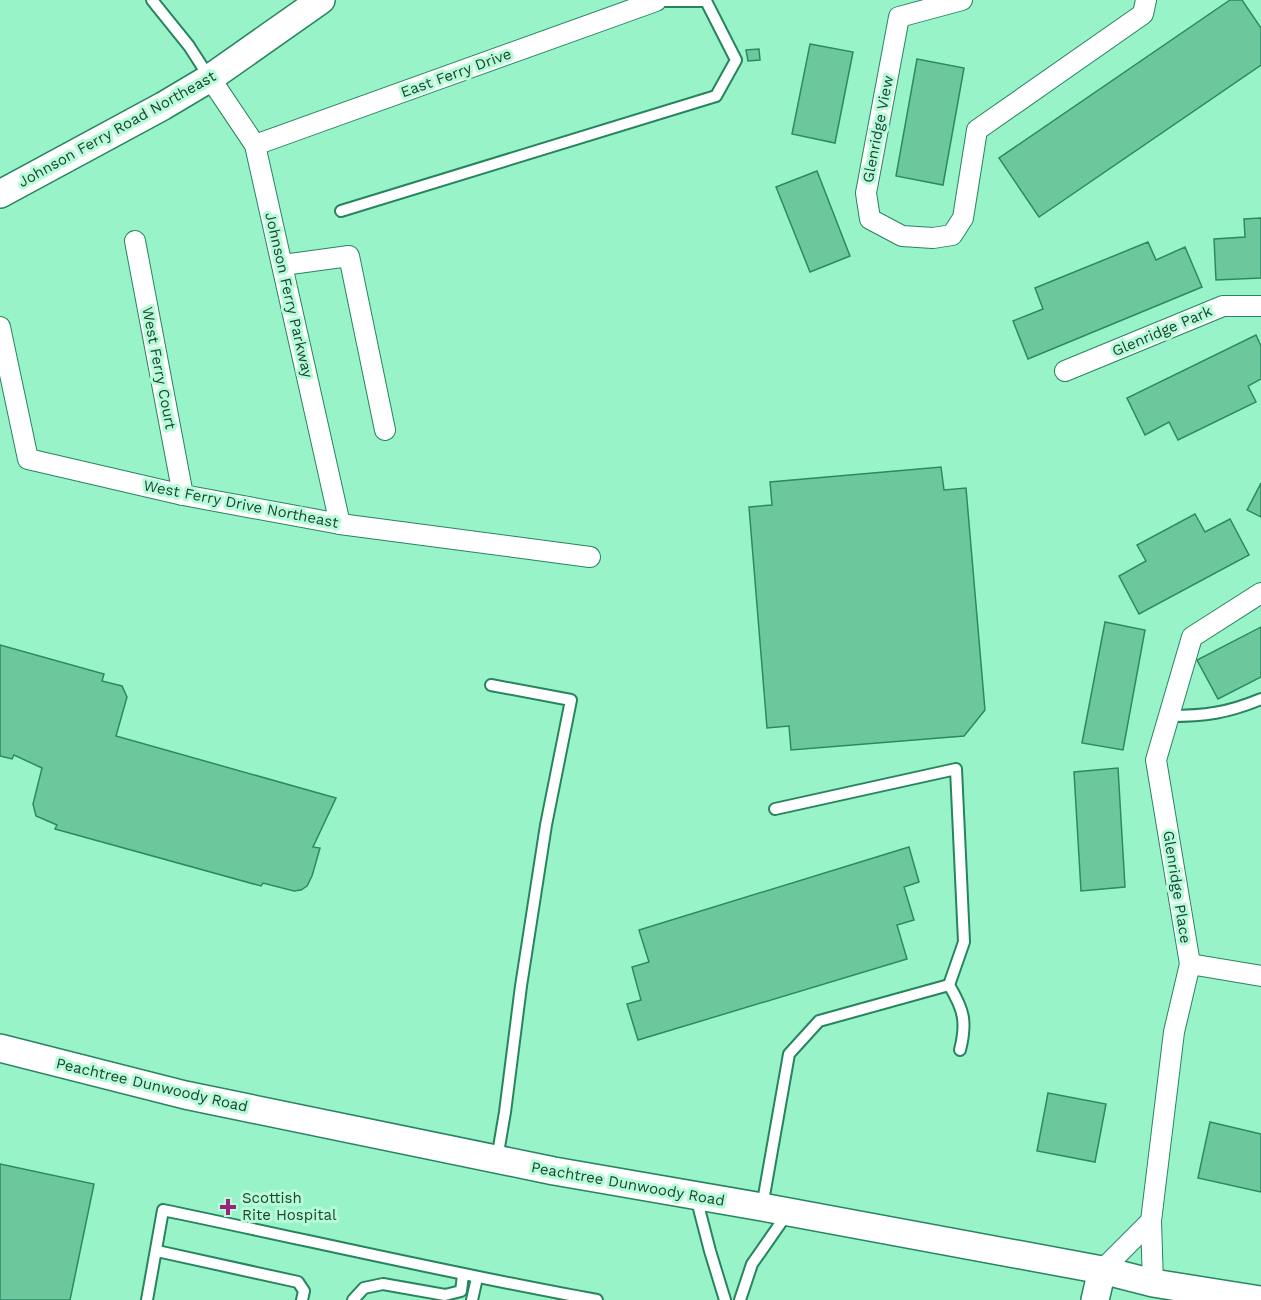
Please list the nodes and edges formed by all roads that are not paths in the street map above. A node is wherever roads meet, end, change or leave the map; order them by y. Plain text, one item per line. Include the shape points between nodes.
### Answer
1 (152, 0) edge
2 (321, 0) edge
3 (962, 0) edge
4 (1146, 0) edge
5 (656, 1) edge
6 (210, 78) junction
7 (255, 145) junction
8 (0, 194) edge
9 (341, 211) dead end
10 (135, 241) dead end
11 (284, 265) junction
12 (1261, 306) edge
13 (0, 327) edge
14 (1065, 371) dead end
15 (385, 430) dead end
16 (183, 495) junction
17 (340, 524) junction
18 (590, 557) dead end
19 (1261, 593) edge
20 (491, 685) dead end
21 (1261, 699) edge
22 (1169, 716) junction
23 (775, 809) dead end
24 (1190, 964) junction
25 (1261, 975) edge
26 (950, 985) junction
27 (0, 1048) edge
28 (960, 1050) dead end
29 (497, 1159) junction
30 (696, 1197) junction
31 (775, 1210) junction
32 (1151, 1221) junction
33 (157, 1251) junction
34 (1102, 1270) junction
35 (463, 1275) junction
36 (477, 1278) junction
37 (1152, 1291) edge
38 (147, 1300) edge
39 (302, 1300) edge
40 (353, 1300) edge
41 (472, 1300) edge
42 (597, 1300) edge
43 (725, 1300) edge
44 (740, 1300) edge
45 (1095, 1300) edge
46 (1260, 1300) edge

1 - 6 lane
2 - 6 main road, Johnson Ferry Road Northeast
3 - 4 street, Glenridge View via 899,17 866,193 870,219 902,236 952,235 963,218 977,130 1143,14
5 - 7 street, East Ferry Drive
5 - 9 lane via 706,1 736,60 716,96
6 - 7 street, Johnson Ferry Parkway
6 - 8 main road, Johnson Ferry Road Northeast
7 - 11 street, Johnson Ferry Parkway
10 - 16 street, West Ferry Court
11 - 15 street via 349,256
11 - 17 street, Johnson Ferry Parkway
12 - 14 street, Glenridge Park via 1223,306
13 - 16 street, West Ferry Drive Northeast via 28,459
16 - 17 street, West Ferry Drive Northeast
17 - 18 street, West Ferry Drive Northeast
19 - 22 street, Glenridge Place via 1192,637
20 - 29 lane via 571,700 546,825
21 - 22 lane via 1205,716
22 - 24 street, Glenridge Place via 1156,760
23 - 26 lane via 956,769 964,942
24 - 25 street
24 - 32 street, Glenridge Place via 1174,1032
26 - 28 lane via 961,1005 965,1030
26 - 31 lane via 819,1021 789,1054
27 - 29 main road, Peachtree Dunwoody Road via 185,1095
29 - 30 main road, Peachtree Dunwoody Road
30 - 31 main road, Peachtree Dunwoody Road
30 - 43 lane
31 - 34 main road, Peachtree Dunwoody Road
31 - 44 lane
32 - 34 street
32 - 37 street, Glenridge Place
33 - 35 lane via 164,1210
33 - 38 lane
33 - 39 lane via 298,1282 304,1291
34 - 37 main road, Peachtree Dunwoody Road
34 - 45 main road
35 - 36 lane
35 - 40 lane via 461,1291 445,1295 383,1284 364,1288
36 - 41 lane
36 - 42 lane
37 - 46 main road, Peachtree Dunwoody Road

